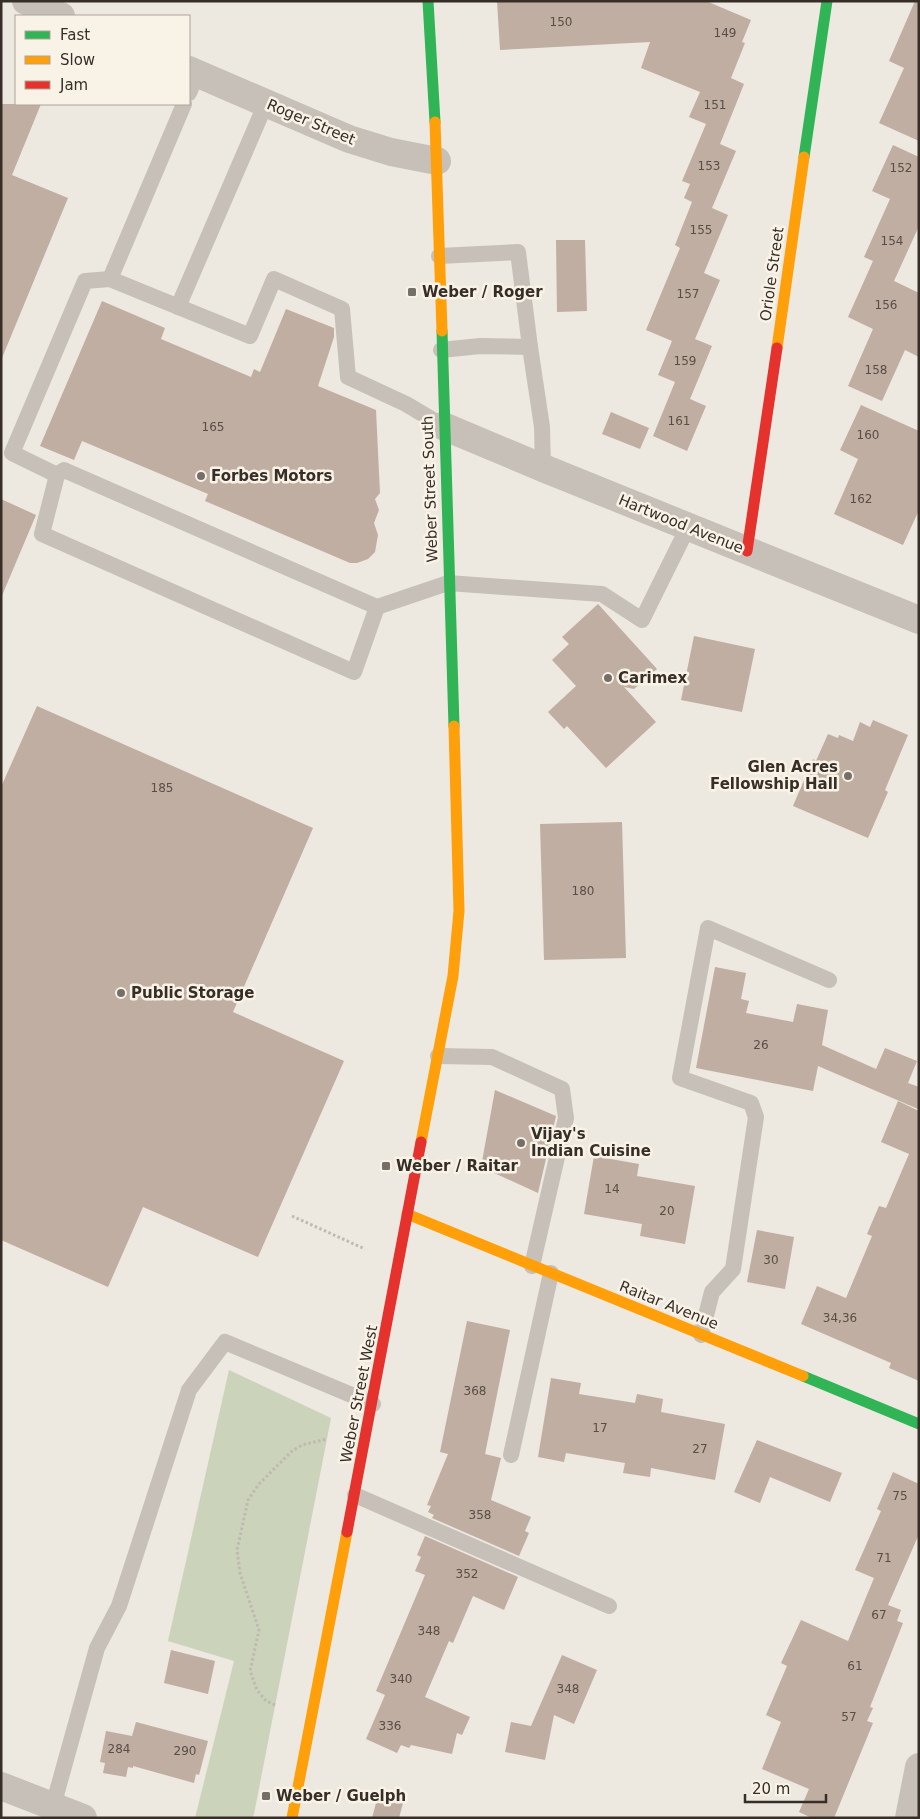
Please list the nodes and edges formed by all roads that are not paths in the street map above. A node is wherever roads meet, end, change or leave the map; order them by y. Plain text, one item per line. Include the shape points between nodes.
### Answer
1 (26, 1) edge
2 (427, 1) edge
3 (828, 1) edge
4 (59, 15) edge
5 (192, 79) edge
6 (266, 103) junction
7 (184, 105) edge
8 (437, 161) junction
9 (439, 256) junction
10 (110, 279) junction
11 (178, 307) junction
12 (530, 347) junction
13 (441, 350) junction
14 (443, 426) junction
15 (543, 468) junction
16 (57, 475) junction
17 (688, 527) junction
18 (747, 551) junction
19 (448, 583) junction
20 (377, 607) junction
21 (919, 620) edge
22 (453, 976) joint
23 (829, 980) dead end
24 (438, 1056) junction
25 (407, 1214) junction
26 (532, 1266) junction
27 (551, 1273) junction
28 (700, 1335) junction
29 (373, 1404) junction
30 (919, 1424) edge
31 (511, 1455) dead end
32 (355, 1495) junction
33 (609, 1606) dead end
34 (919, 1767) edge
35 (1, 1786) edge
36 (53, 1806) junction
37 (83, 1818) edge
38 (292, 1818) edge
39 (909, 1818) edge

1 - 4 street
2 - 8 main road, Weber Street South
3 - 18 main road, Oriole Street
5 - 6 street, Roger Street
6 - 8 street, Roger Street via 349,139
6 - 11 lane
7 - 10 lane
8 - 9 main road, Weber Street South
9 - 12 lane via 518,252
9 - 13 main road, Weber Street South
10 - 11 lane
10 - 16 lane via 85,281 12,453
11 - 14 lane via 250,336 274,279 342,309 348,377 406,404
12 - 13 lane via 480,346
12 - 15 lane via 542,427
13 - 14 main road, Weber Street South
14 - 15 street, Hartwood Avenue
14 - 19 main road, Weber Street South
15 - 17 street, Hartwood Avenue
16 - 20 lane via 64,470
16 - 20 lane via 42,534 354,672
17 - 18 street, Hartwood Avenue
17 - 19 lane via 642,620 602,594
18 - 21 street, Hartwood Avenue
19 - 20 lane
19 - 22 main road, Weber Street South via 459,911
22 - 24 main road, Weber Street West
23 - 28 lane via 708,928 680,1078 751,1102 756,1117 733,1269 712,1292
24 - 25 main road, Weber Street West
24 - 26 lane via 492,1057 562,1089 566,1118
25 - 26 main road, Raitar Avenue
25 - 29 main road, Weber Street West
26 - 27 main road, Raitar Avenue
27 - 28 main road, Raitar Avenue
27 - 31 lane
28 - 30 main road, Raitar Avenue
29 - 32 main road, Weber Street West
29 - 36 lane via 225,1342 189,1390 119,1606 97,1648
32 - 33 lane
32 - 38 main road, Weber Street West
34 - 39 street
35 - 36 street
36 - 37 street

